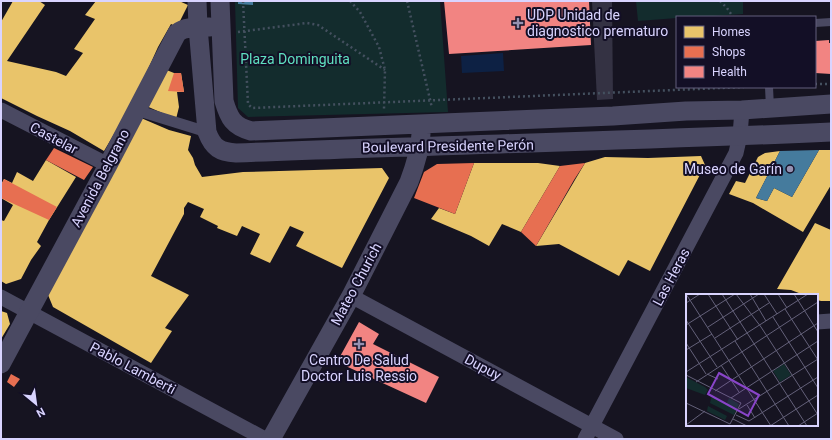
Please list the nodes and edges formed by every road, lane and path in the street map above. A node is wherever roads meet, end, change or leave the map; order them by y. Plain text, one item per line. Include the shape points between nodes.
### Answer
1 (197, 1) edge
2 (220, 1) edge
3 (242, 1) edge
4 (350, 1) edge
5 (407, 1) edge
6 (720, 1) edge
7 (732, 16) edge
8 (831, 22) edge
9 (816, 23) edge
10 (198, 27) junction
11 (222, 30) junction
12 (244, 31) junction
13 (385, 70) junction
14 (816, 84) edge
15 (831, 84) edge
16 (720, 88) edge
17 (769, 88) edge
18 (430, 100) junction
19 (384, 102) junction
20 (831, 104) edge
21 (770, 108) junction
22 (1, 110) edge
23 (136, 110) junction
24 (742, 110) junction
25 (427, 123) junction
26 (384, 124) junction
27 (207, 132) junction
28 (831, 132) edge
29 (740, 135) junction
30 (420, 146) junction
31 (108, 165) junction
32 (351, 296) junction
33 (1, 297) edge
34 (29, 311) junction
35 (831, 321) edge
36 (818, 322) edge
37 (1, 364) edge
38 (589, 433) edge
39 (265, 439) edge
40 (271, 439) edge
41 (616, 439) edge

1 - 10 street
2 - 11 street, Boulevard Presidente Perón
3 - 12 path
4 - 13 path via 360,12 376,41
5 - 18 path
6 - 7 path
8 - 9 lane
10 - 11 street, Avenida Belgrano
10 - 23 street, Avenida Belgrano via 176,33
10 - 27 street
11 - 12 path
11 - 26 street, Boulevard Presidente Perón via 224,101 228,114 240,128 251,130
12 - 13 path via 318,25
12 - 19 path via 248,104 252,108
13 - 19 path
14 - 15 path
16 - 18 path
17 - 21 lane
18 - 19 path
18 - 25 path
19 - 26 path
20 - 21 street, Boulevard Presidente Perón
21 - 24 street, Boulevard Presidente Perón
22 - 31 street, Castelar
23 - 27 street
23 - 31 street, Avenida Belgrano
24 - 25 street, Boulevard Presidente Perón
24 - 29 street, Las Heras
25 - 26 street, Boulevard Presidente Perón
25 - 30 street, Mateo Churich
27 - 30 street, Boulevard Presidente Perón via 211,143 225,152 236,153
28 - 29 street, Boulevard Presidente Perón
29 - 30 street, Boulevard Presidente Perón
29 - 38 street, Las Heras via 736,153
30 - 32 street, Mateo Churich via 409,182
31 - 34 street, Avenida Belgrano
32 - 38 street, Dupuy
32 - 40 street, Mateo Churich
33 - 34 street, Pablo Lamberti
34 - 37 street, Avenida Belgrano
34 - 39 street, Pablo Lamberti
35 - 36 street
38 - 41 street, Dupuy

